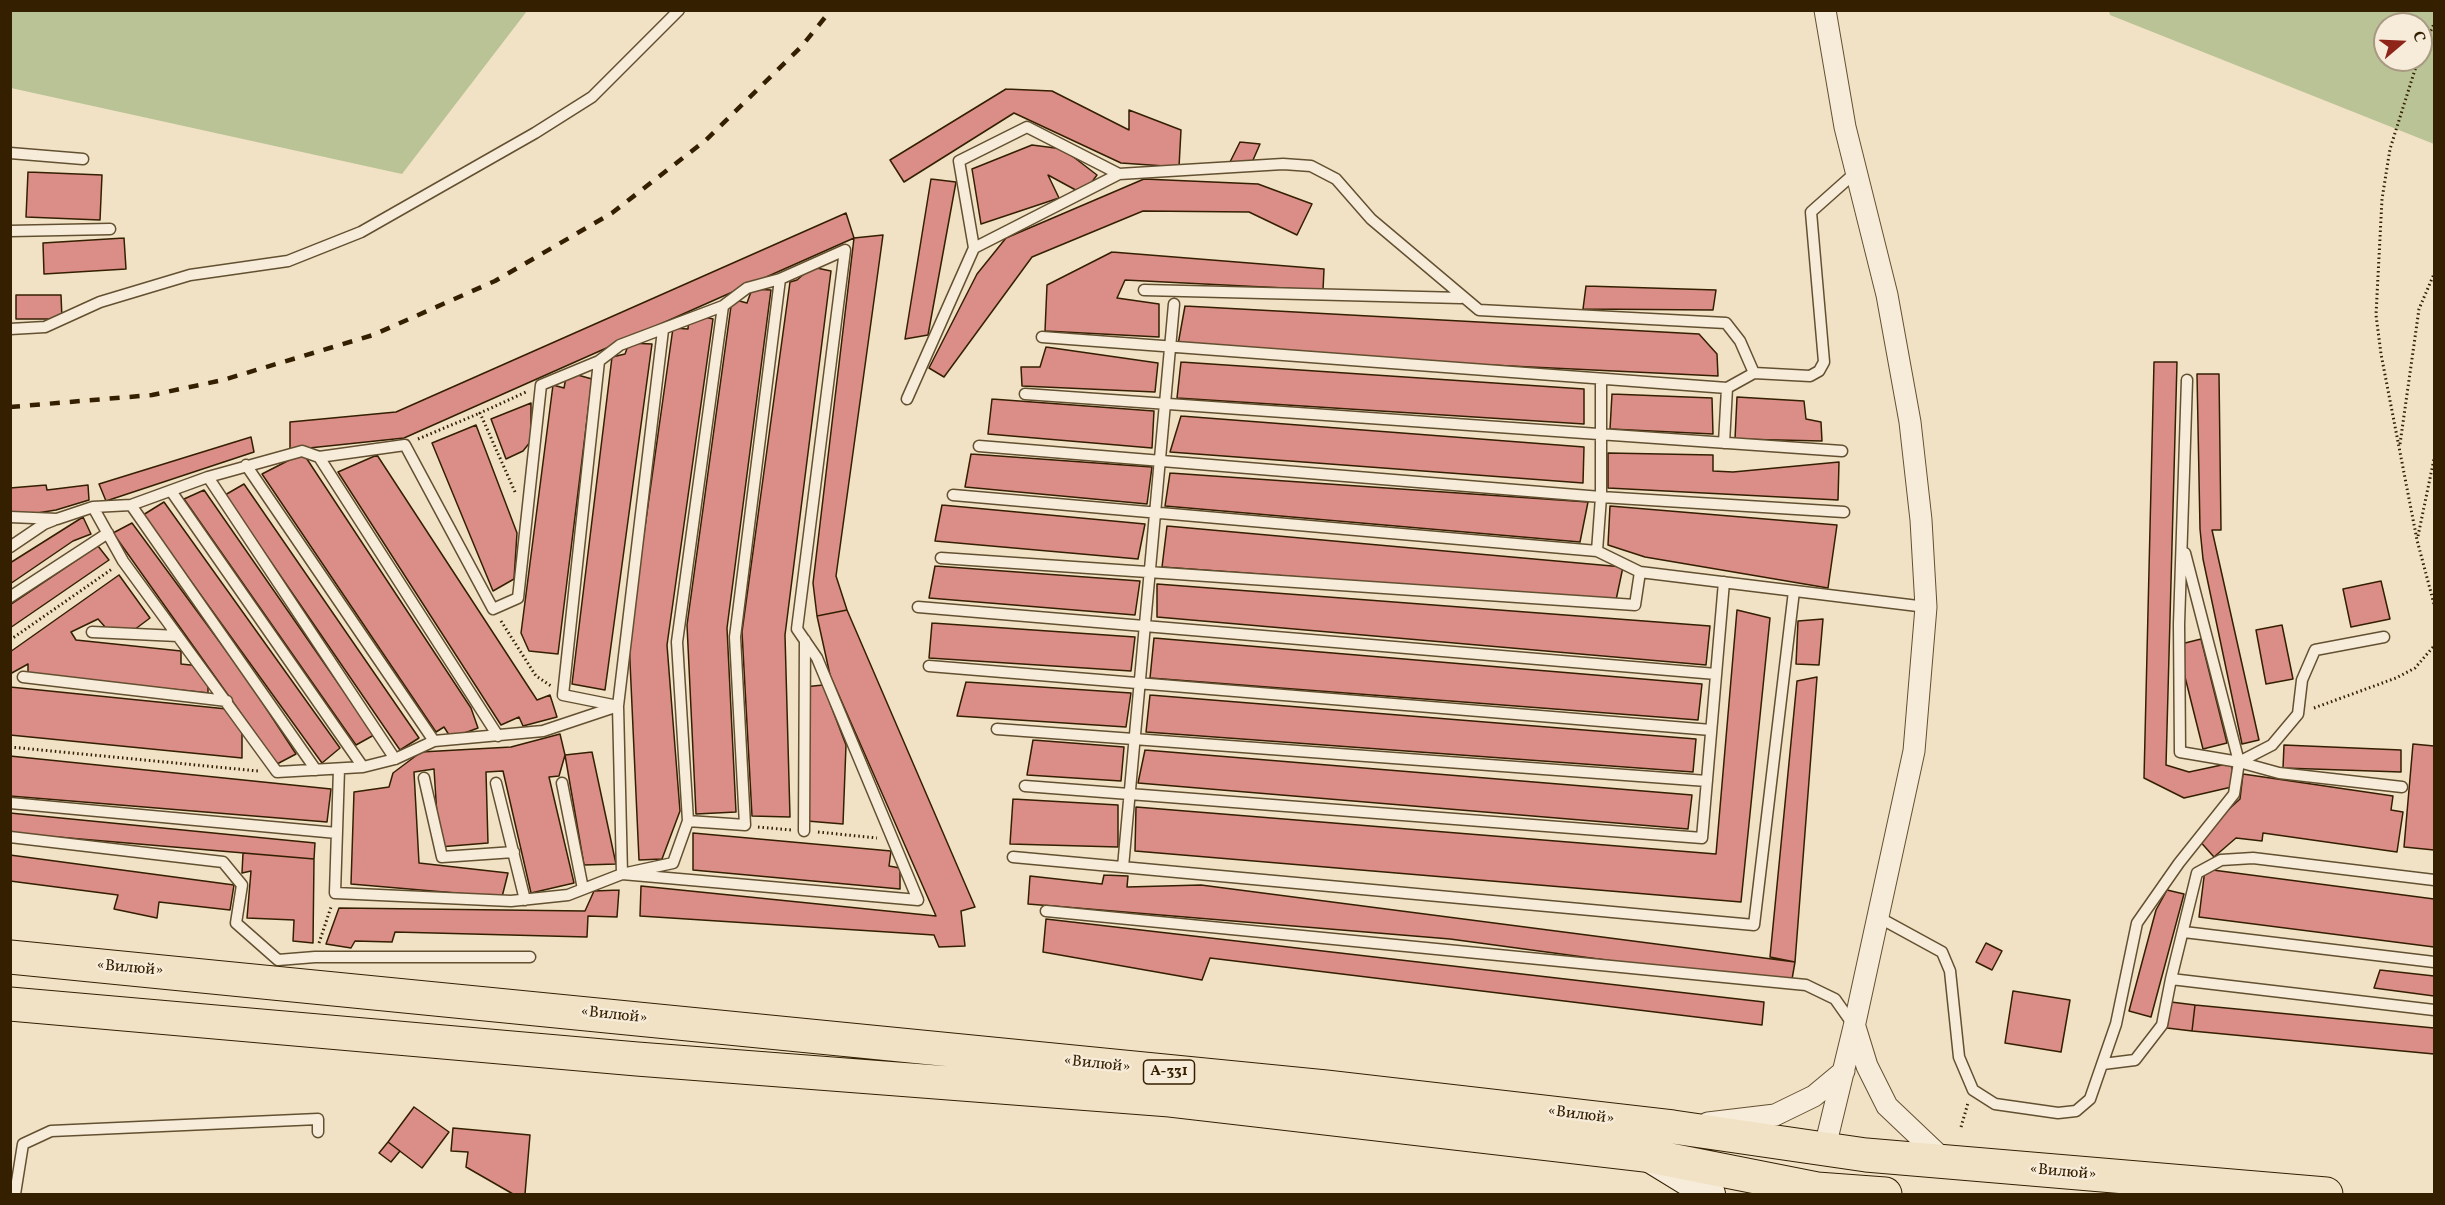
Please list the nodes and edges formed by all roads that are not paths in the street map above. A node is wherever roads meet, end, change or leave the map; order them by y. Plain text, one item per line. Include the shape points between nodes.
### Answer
1 (679, 10) edge
2 (1825, 10) edge
3 (10, 153) edge
4 (83, 159) dead end
5 (1856, 172) junction
6 (1119, 174) junction
7 (110, 229) dead end
8 (10, 231) edge
9 (974, 248) junction
10 (780, 279) junction
11 (1144, 290) dead end
12 (1461, 298) junction
13 (1174, 304) dead end
14 (723, 306) junction
15 (10, 329) edge
16 (663, 330) junction
17 (1042, 337) dead end
18 (1170, 346) junction
19 (599, 361) junction
20 (1754, 373) junction
21 (1601, 378) junction
22 (2187, 380) dead end
23 (1727, 388) junction
24 (1025, 394) dead end
25 (907, 399) dead end
26 (1165, 404) junction
27 (1601, 434) junction
28 (1724, 443) junction
29 (979, 446) dead end
30 (1842, 451) dead end
31 (319, 457) junction
32 (1160, 461) junction
33 (246, 465) junction
34 (208, 477) junction
35 (171, 491) junction
36 (952, 495) dead end
37 (1601, 497) junction
38 (131, 505) junction
39 (93, 507) junction
40 (1155, 513) junction
41 (1844, 513) dead end
42 (10, 517) edge
43 (57, 519) junction
44 (108, 533) junction
45 (2181, 542) junction
46 (10, 547) edge
47 (1597, 551) junction
48 (941, 558) dead end
49 (1150, 572) junction
50 (1640, 572) junction
51 (1724, 582) junction
52 (1794, 591) junction
53 (10, 597) edge
54 (918, 607) dead end
55 (1926, 607) junction
56 (1145, 626) junction
57 (92, 632) dead end
58 (178, 636) junction
59 (2384, 637) dead end
60 (805, 640) junction
61 (928, 666) dead end
62 (1716, 674) junction
63 (23, 677) dead end
64 (1140, 683) junction
65 (227, 701) junction
66 (618, 706) junction
67 (997, 729) dead end
68 (1711, 730) junction
69 (498, 736) junction
70 (1135, 739) junction
71 (434, 741) junction
72 (395, 759) junction
73 (2239, 762) junction
74 (363, 767) junction
75 (339, 769) junction
76 (316, 770) junction
77 (424, 778) dead end
78 (1707, 781) junction
79 (496, 783) dead end
80 (562, 783) dead end
81 (1024, 786) dead end
82 (2402, 787) dead end
83 (1130, 794) junction
84 (10, 803) edge
85 (688, 821) junction
86 (804, 831) dead end
87 (337, 832) junction
88 (10, 837) edge
89 (514, 852) junction
90 (1013, 857) dead end
91 (1123, 867) junction
92 (622, 874) junction
93 (2434, 880) edge
94 (583, 889) junction
95 (525, 900) junction
96 (1046, 911) dead end
97 (1878, 917) junction
98 (2184, 932) junction
99 (10, 957) edge
100 (530, 957) dead end
101 (2434, 962) edge
102 (277, 972) junction
103 (2170, 979) junction
104 (10, 1004) edge
105 (2434, 1010) edge
106 (1854, 1026) junction
107 (2103, 1064) junction
108 (1844, 1071) junction
109 (1673, 1127) junction
110 (318, 1132) dead end
111 (1824, 1150) junction
112 (1645, 1155) junction
113 (1947, 1163) junction
114 (1816, 1192) edge
115 (15, 1194) edge
116 (1710, 1194) edge
117 (1885, 1194) edge
118 (2326, 1194) edge

1 - 15 lane via 592,96 536,133 361,232 288,261 190,275 100,302 45,327
2 - 5 street
3 - 4 lane
5 - 20 lane via 1811,212 1824,362 1810,376
5 - 55 street via 1887,295 1910,422 1922,520
6 - 9 lane
6 - 9 lane via 1027,127 968,156 958,162
6 - 12 lane via 1283,164 1311,166 1336,179 1371,219
7 - 8 lane
9 - 25 lane
10 - 14 lane via 747,288
10 - 60 lane via 845,250 797,629
10 - 85 lane via 735,637 745,825
11 - 12 lane
12 - 20 lane via 1479,310 1726,323 1740,341
13 - 18 lane
14 - 16 lane
14 - 85 lane via 677,642
16 - 19 lane via 620,345
16 - 66 lane
17 - 18 lane
18 - 21 lane
18 - 26 lane
19 - 31 lane via 541,385 518,598 493,609 405,445
19 - 66 lane via 564,695
20 - 23 lane
21 - 23 lane
21 - 27 lane
22 - 45 lane
23 - 28 lane
24 - 26 lane
26 - 27 lane
26 - 32 lane
27 - 28 lane
27 - 37 lane
28 - 30 lane
29 - 32 lane
31 - 33 lane via 302,451
31 - 69 lane
32 - 37 lane
32 - 40 lane
33 - 34 lane
33 - 71 lane
34 - 35 lane
34 - 72 lane
35 - 38 lane
35 - 74 lane
36 - 40 lane
37 - 41 lane
37 - 47 lane
38 - 39 lane
38 - 76 lane
39 - 43 lane
39 - 44 lane
40 - 47 lane
40 - 49 lane
42 - 43 lane
43 - 46 lane
44 - 53 lane
44 - 58 lane via 123,561
45 - 73 lane
45 - 73 lane via 2180,752
47 - 50 lane
48 - 49 lane
49 - 50 lane via 1635,605
49 - 56 lane
50 - 51 lane
51 - 52 lane
51 - 62 lane
52 - 55 lane
52 - 91 lane via 1754,925
54 - 56 lane
55 - 97 street via 1914,751
56 - 62 lane
56 - 64 lane
57 - 58 lane
58 - 65 lane
59 - 73 lane via 2314,650 2302,680 2298,714 2272,746
60 - 86 lane
60 - 92 lane via 817,658 918,900
61 - 64 lane
62 - 68 lane
63 - 65 lane
64 - 68 lane
64 - 70 lane
65 - 76 lane via 277,772
66 - 69 lane via 543,731
66 - 92 lane
67 - 70 lane
68 - 78 lane
69 - 71 lane
70 - 78 lane
70 - 83 lane
71 - 72 lane
72 - 74 lane
73 - 82 lane via 2278,773
73 - 107 lane via 2234,794 2137,923 2116,1024
74 - 75 lane
75 - 76 lane
75 - 87 lane
77 - 89 lane via 442,857
78 - 83 lane via 1702,838
79 - 89 lane
80 - 94 lane
81 - 83 lane
83 - 91 lane
84 - 87 lane
85 - 92 lane via 673,863
87 - 95 lane via 335,893
88 - 102 lane via 223,862 242,885 236,923
89 - 95 lane
90 - 91 lane
92 - 94 lane
93 - 98 lane via 2253,858 2221,860 2197,873
94 - 95 lane via 568,895
96 - 106 lane via 1806,984 1835,999
97 - 106 street
97 - 107 lane via 1942,952 1950,971 1959,1057 1972,1090 1995,1104 2058,1113 2076,1111 2090,1099
98 - 101 lane
98 - 103 lane
99 - 102 highway, «Вилюй» / А-331
100 - 102 lane via 315,957
102 - 109 highway, «Вилюй» / А-331
103 - 105 lane
103 - 107 lane via 2162,1026 2135,1060
104 - 112 highway, «Вилюй» / А-331 via 637,1059 1170,1100
106 - 108 street
106 - 113 street via 1867,1066 1887,1106
108 - 109 street via 1814,1096 1775,1115
108 - 111 street
109 - 111 highway, «Вилюй» / А-331
110 - 115 lane via 318,1119 51,1131 23,1144
111 - 113 highway, «Вилюй» / А-331
111 - 114 highway
112 - 114 highway, «Вилюй» / А-331
112 - 116 main road
113 - 118 highway, «Вилюй» / А-331
114 - 117 highway, «Вилюй» / А-331

